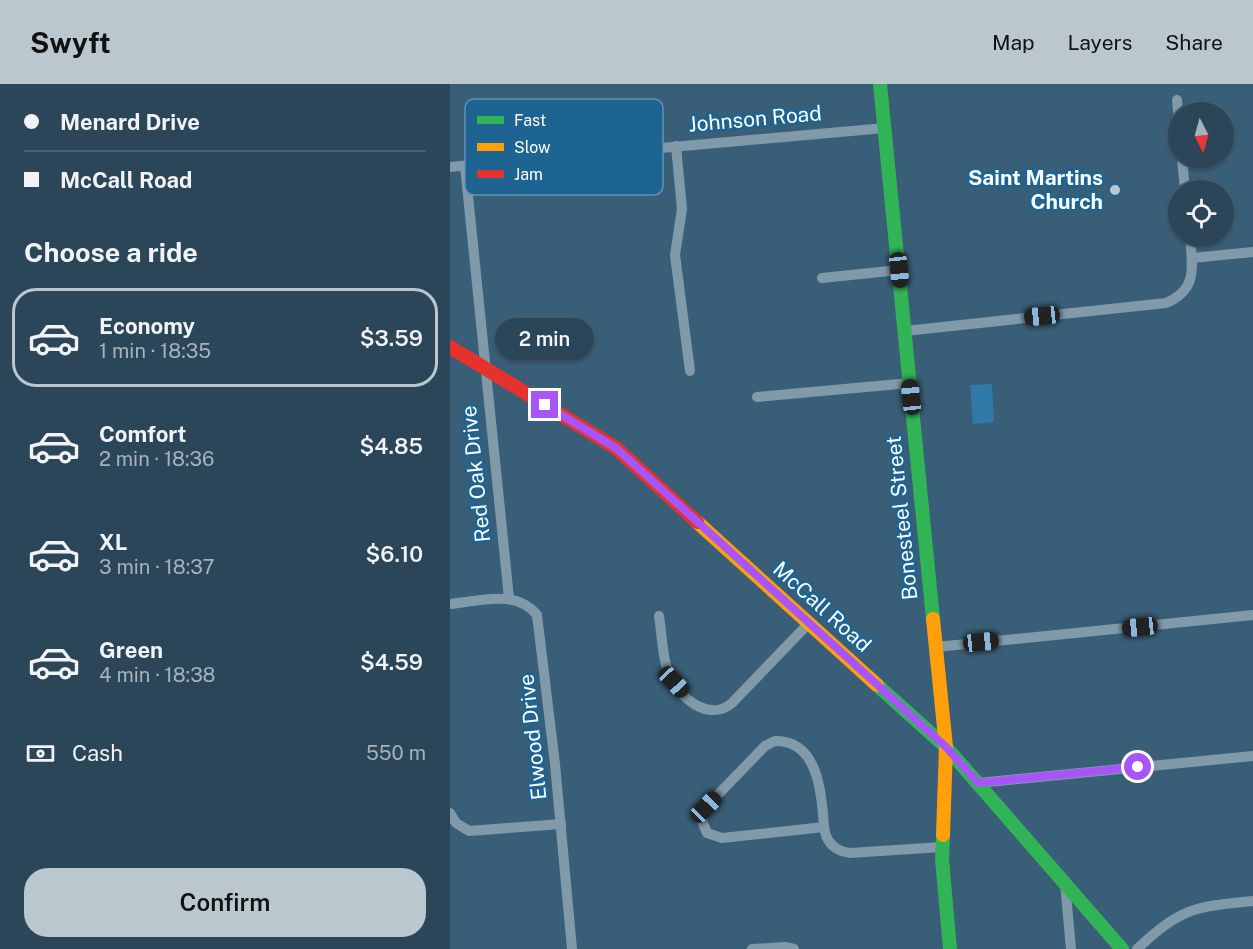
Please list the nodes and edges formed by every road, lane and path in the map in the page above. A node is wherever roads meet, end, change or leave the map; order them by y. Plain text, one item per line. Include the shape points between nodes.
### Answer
1 (880, 84) edge
2 (885, 128) junction
3 (676, 146) junction
4 (663, 147) edge
5 (465, 166) edge
6 (450, 167) edge
7 (468, 195) edge
8 (1191, 246) edge
9 (1253, 252) edge
10 (1192, 258) junction
11 (899, 270) junction
12 (822, 278) dead end
13 (905, 331) junction
14 (450, 347) edge
15 (484, 368) junction
16 (690, 371) dead end
17 (910, 382) junction
18 (757, 397) dead end
19 (509, 598) junction
20 (450, 604) edge
21 (1253, 615) edge
22 (659, 616) dead end
23 (809, 623) junction
24 (936, 647) junction
25 (946, 747) junction
26 (1253, 756) edge
27 (978, 783) junction
28 (450, 813) edge
29 (561, 824) junction
30 (824, 828) junction
31 (942, 847) junction
32 (1065, 883) junction
33 (1253, 901) edge
34 (572, 949) edge
35 (752, 949) edge
36 (793, 949) edge
37 (950, 949) edge
38 (1071, 949) edge
39 (1122, 949) edge
40 (1137, 949) edge

1 - 2 street, Bonesteel Street
2 - 3 street, Johnson Road
2 - 11 street, Bonesteel Street
3 - 4 street, Johnson Road
3 - 16 street via 681,209 675,255
5 - 6 street, Johnson Road
7 - 15 street, Red Oak Drive
8 - 10 street
9 - 10 street
10 - 13 street via 1187,288 1179,298 1166,303
11 - 12 street
11 - 13 street, Bonesteel Street
13 - 17 street, Bonesteel Street
14 - 15 street, McCall Road
15 - 19 street, Red Oak Drive
15 - 23 street, McCall Road via 616,448
17 - 18 street
17 - 24 street, Bonesteel Street
19 - 20 street
19 - 29 street, Elwood Drive via 530,606 540,627
21 - 24 street
22 - 23 street via 668,673 692,702 709,712 718,712 732,703
23 - 25 street, McCall Road
24 - 25 street, Bonesteel Street
25 - 27 street, McCall Road
25 - 31 street, Bonesteel Street
26 - 27 street
27 - 32 street, McCall Road
28 - 29 street via 456,824 469,831
29 - 34 street, Elwood Drive
30 - 30 street via 714,837 704,828 702,814 765,746 781,741 802,752 816,773
30 - 31 street via 829,844 842,852
31 - 37 street, Bonesteel Street
32 - 38 street
32 - 39 street, McCall Road
33 - 40 street via 1192,908 1176,916
35 - 36 street

